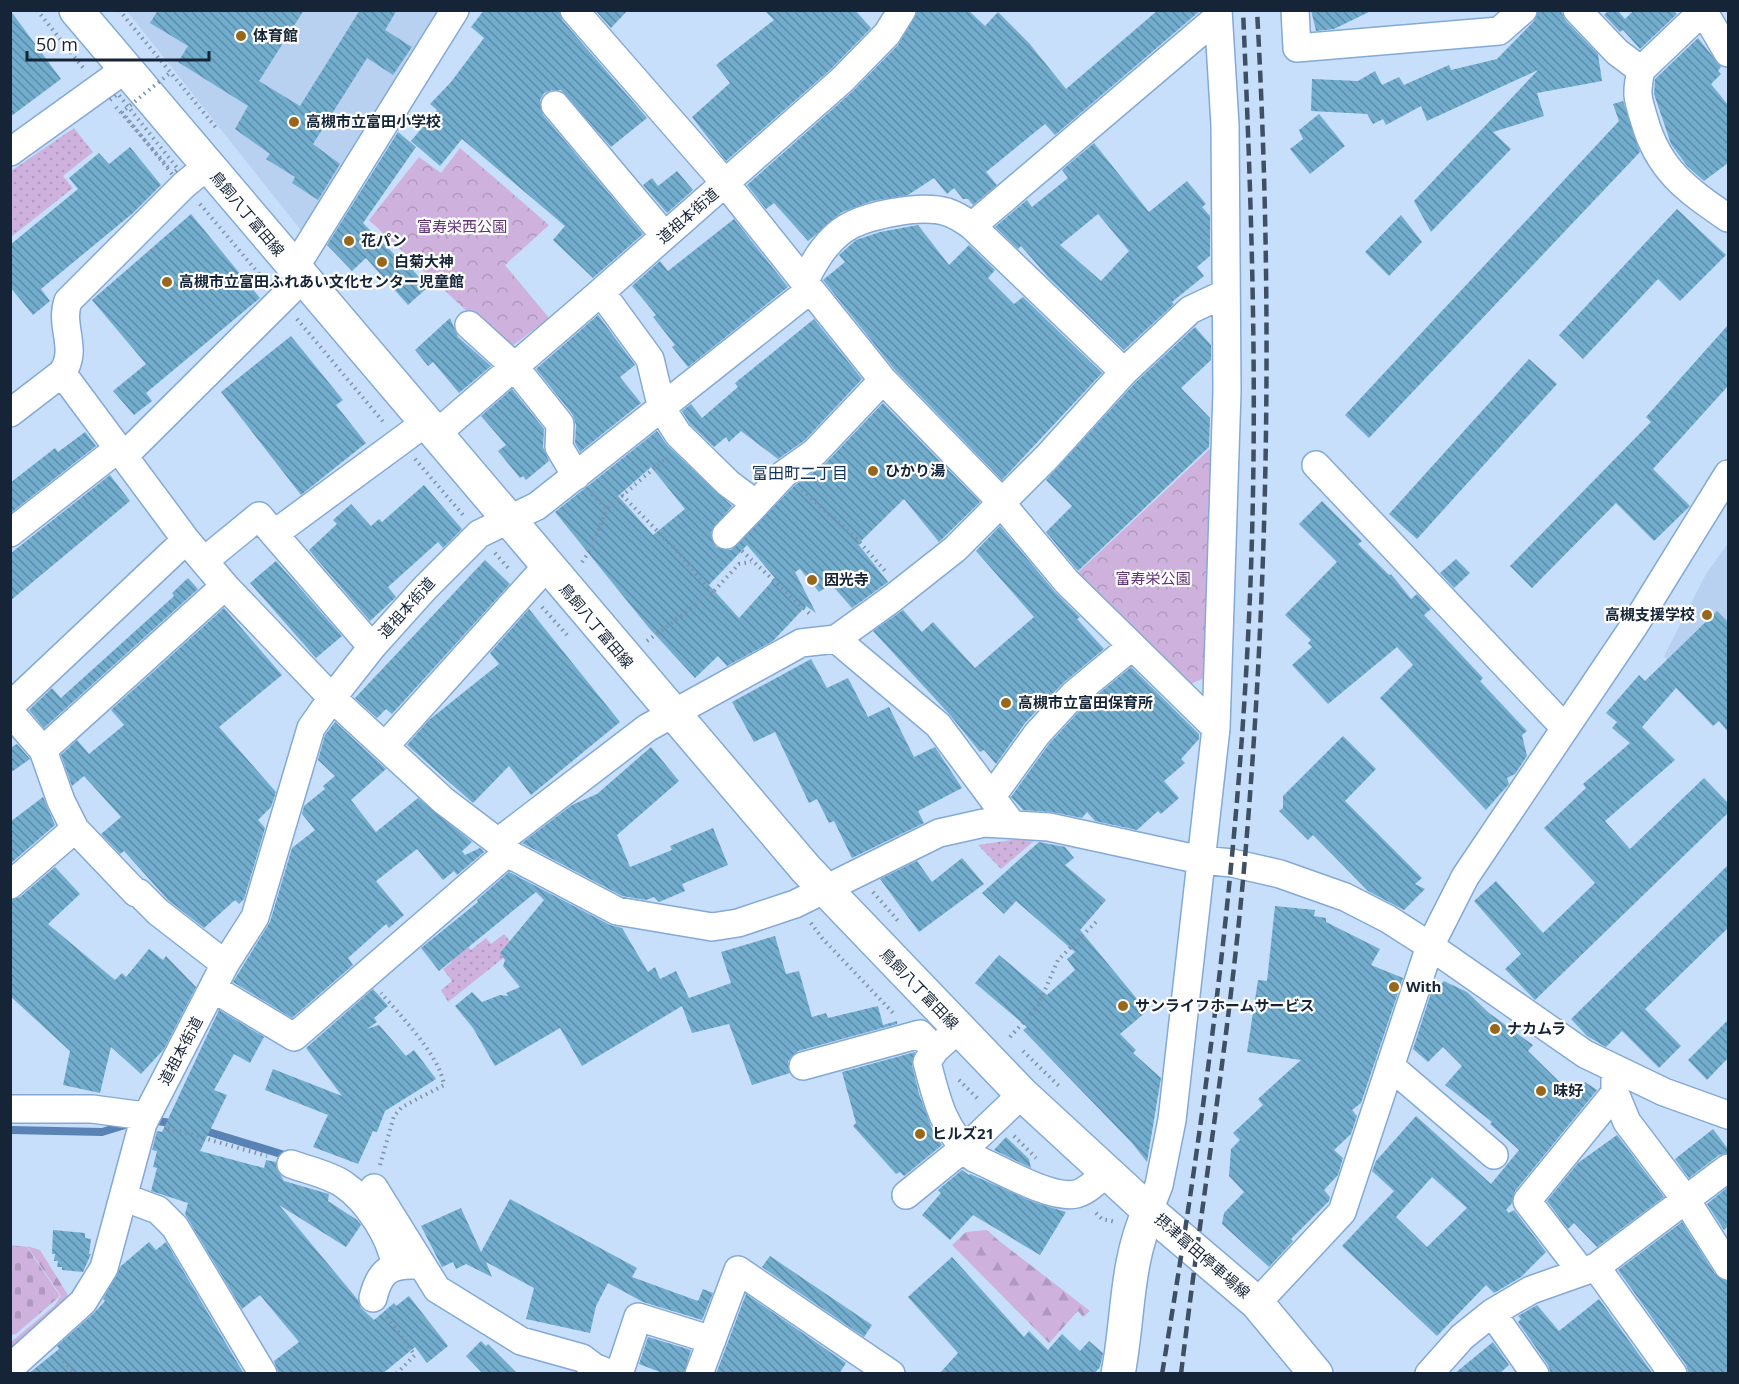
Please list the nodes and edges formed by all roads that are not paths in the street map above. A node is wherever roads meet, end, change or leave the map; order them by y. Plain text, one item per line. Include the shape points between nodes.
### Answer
1 (76, 10) edge
2 (455, 10) edge
3 (574, 10) edge
4 (902, 10) edge
5 (1295, 10) edge
6 (1523, 10) edge
7 (1577, 10) edge
8 (1704, 11) edge
9 (1218, 14) edge
10 (1728, 53) edge
11 (124, 70) junction
12 (1641, 70) junction
13 (555, 105) dead end
14 (10, 152) edge
15 (206, 167) junction
16 (726, 184) junction
17 (1728, 218) edge
18 (972, 226) junction
19 (665, 236) junction
20 (298, 274) junction
21 (807, 286) junction
22 (601, 292) junction
23 (1226, 293) junction
24 (469, 325) dead end
25 (513, 365) junction
26 (1124, 372) junction
27 (62, 373) junction
28 (883, 380) junction
29 (662, 409) junction
30 (10, 412) edge
31 (430, 429) junction
32 (121, 452) junction
33 (1316, 465) dead end
34 (1728, 474) edge
35 (576, 476) junction
36 (756, 504) junction
37 (999, 504) junction
38 (508, 520) junction
39 (10, 533) edge
40 (274, 534) junction
41 (726, 536) road end
42 (186, 540) junction
43 (204, 561) junction
44 (546, 567) junction
45 (225, 586) junction
46 (836, 639) junction
47 (372, 646) junction
48 (1131, 647) junction
49 (332, 698) junction
50 (10, 706) edge
51 (10, 712) edge
52 (671, 714) junction
53 (1216, 728) junction
54 (1565, 728) junction
55 (385, 746) junction
56 (43, 750) junction
57 (992, 796) junction
58 (1011, 823) junction
59 (75, 829) junction
60 (502, 848) junction
61 (1201, 860) junction
62 (10, 885) edge
63 (825, 890) junction
64 (1430, 946) junction
65 (225, 964) junction
66 (214, 989) junction
67 (946, 1040) junction
68 (803, 1066) dead end
69 (1390, 1066) junction
70 (1615, 1081) junction
71 (1022, 1094) junction
72 (10, 1109) edge
73 (1728, 1115) edge
74 (144, 1120) junction
75 (970, 1142) junction
76 (1494, 1155) dead end
77 (291, 1164) road end
78 (1728, 1168) edge
79 (1106, 1172) junction
80 (374, 1188) road end
81 (906, 1195) dead end
82 (123, 1197) junction
83 (1686, 1200) junction
84 (1149, 1211) junction
85 (408, 1265) junction
86 (1728, 1266) edge
87 (1589, 1269) junction
88 (373, 1298) road end
89 (1257, 1303) junction
90 (1492, 1313) junction
91 (711, 1340) junction
92 (10, 1368) edge
93 (263, 1374) edge
94 (611, 1374) edge
95 (619, 1374) edge
96 (699, 1374) edge
97 (891, 1374) edge
98 (1118, 1374) edge
99 (1316, 1374) edge
100 (1429, 1374) edge
101 (1535, 1374) edge
102 (1673, 1374) edge

1 - 11 main road, 鳥飼八丁富田線
2 - 20 street
3 - 16 street
4 - 16 street, 道祖本街道 via 887,34 850,73
5 - 6 street via 1297,48 1499,31
7 - 12 street via 1617,52
8 - 10 street
8 - 12 street
9 - 18 street
9 - 23 street via 1225,125
11 - 14 street
11 - 15 main road, 鳥飼八丁富田線
12 - 17 street via 1636,93 1653,148 1690,192
13 - 19 street
15 - 20 main road, 鳥飼八丁富田線
15 - 27 street via 68,301 64,322 71,354
16 - 19 street, 道祖本街道
16 - 21 street
18 - 21 street via 945,212 920,210 866,219 840,232 814,261
18 - 26 street
19 - 22 street, 道祖本街道
20 - 31 main road, 鳥飼八丁富田線
20 - 32 street
21 - 28 street
21 - 29 street, 道祖本街道
22 - 25 street, 道祖本街道
22 - 29 street via 650,359
23 - 26 street via 1190,309
23 - 53 street via 1227,391
24 - 25 street
25 - 31 street, 道祖本街道
25 - 35 street via 560,424 559,447
26 - 37 street
27 - 30 street
27 - 32 street
28 - 36 street via 815,452 784,474
28 - 37 street via 991,491
29 - 35 street, 道祖本街道
29 - 36 street via 685,441
31 - 38 main road, 鳥飼八丁富田線
31 - 40 street, 道祖本街道
32 - 39 street
32 - 42 street
33 - 54 street
34 - 54 street
35 - 38 street, 道祖本街道 via 537,506
36 - 41 street
37 - 46 street via 955,549
37 - 48 street
38 - 44 main road, 鳥飼八丁富田線
38 - 47 street, 道祖本街道 via 479,534
40 - 43 street via 259,516
40 - 47 street
42 - 43 street
42 - 50 street
43 - 45 street
44 - 52 main road, 鳥飼八丁富田線
44 - 55 street
45 - 49 street
45 - 56 street
46 - 52 street via 801,643
46 - 57 street via 938,725
47 - 49 street, 道祖本街道
48 - 53 street
48 - 57 street via 1074,694 1037,734
49 - 55 street
49 - 65 street, 道祖本街道 via 311,728 255,916
51 - 56 street
52 - 60 street via 647,728
52 - 63 main road, 鳥飼八丁富田線
53 - 61 street
54 - 64 street via 1465,877
55 - 60 street
56 - 59 street
57 - 58 street
58 - 61 street via 1049,827
58 - 63 street via 984,823 939,833
59 - 62 street
59 - 65 street via 136,893
60 - 63 street via 617,911 689,925 738,923
60 - 66 street via 294,1037
61 - 64 street via 1280,874 1345,897
61 - 84 street via 1172,1120 1159,1185
63 - 67 main road, 鳥飼八丁富田線
64 - 69 street
64 - 70 street via 1585,1054
65 - 66 street, 道祖本街道
66 - 74 street, 道祖本街道
67 - 68 street via 920,1034
67 - 71 main road, 鳥飼八丁富田線
67 - 75 street via 927,1062 945,1124
69 - 76 street
69 - 89 street via 1342,1212
70 - 73 street
70 - 83 street via 1627,1122
70 - 87 street via 1527,1202
71 - 75 street
71 - 79 main road, 鳥飼八丁富田線
72 - 74 street via 92,1109
74 - 82 street, 道祖本街道
75 - 79 street via 974,1158 1059,1193 1076,1194
75 - 81 street
77 - 85 street via 341,1182 351,1190 393,1252
78 - 83 street
79 - 84 main road, 鳥飼八丁富田線
80 - 85 street
82 - 92 street, 道祖本街道 via 96,1284 83,1302
82 - 93 street via 158,1210 175,1227
83 - 86 street
83 - 87 street
84 - 89 main road, 摂津富田停車場線
84 - 98 main road, 摂津富田停車場線 via 1136,1239
85 - 88 street via 381,1278
85 - 94 street via 437,1289 520,1341 582,1358
87 - 90 street via 1531,1290
87 - 102 street
89 - 99 main road, 摂津富田停車場線
90 - 100 street via 1462,1337
90 - 101 street
91 - 95 street via 638,1317
91 - 96 street
91 - 97 street via 738,1270

